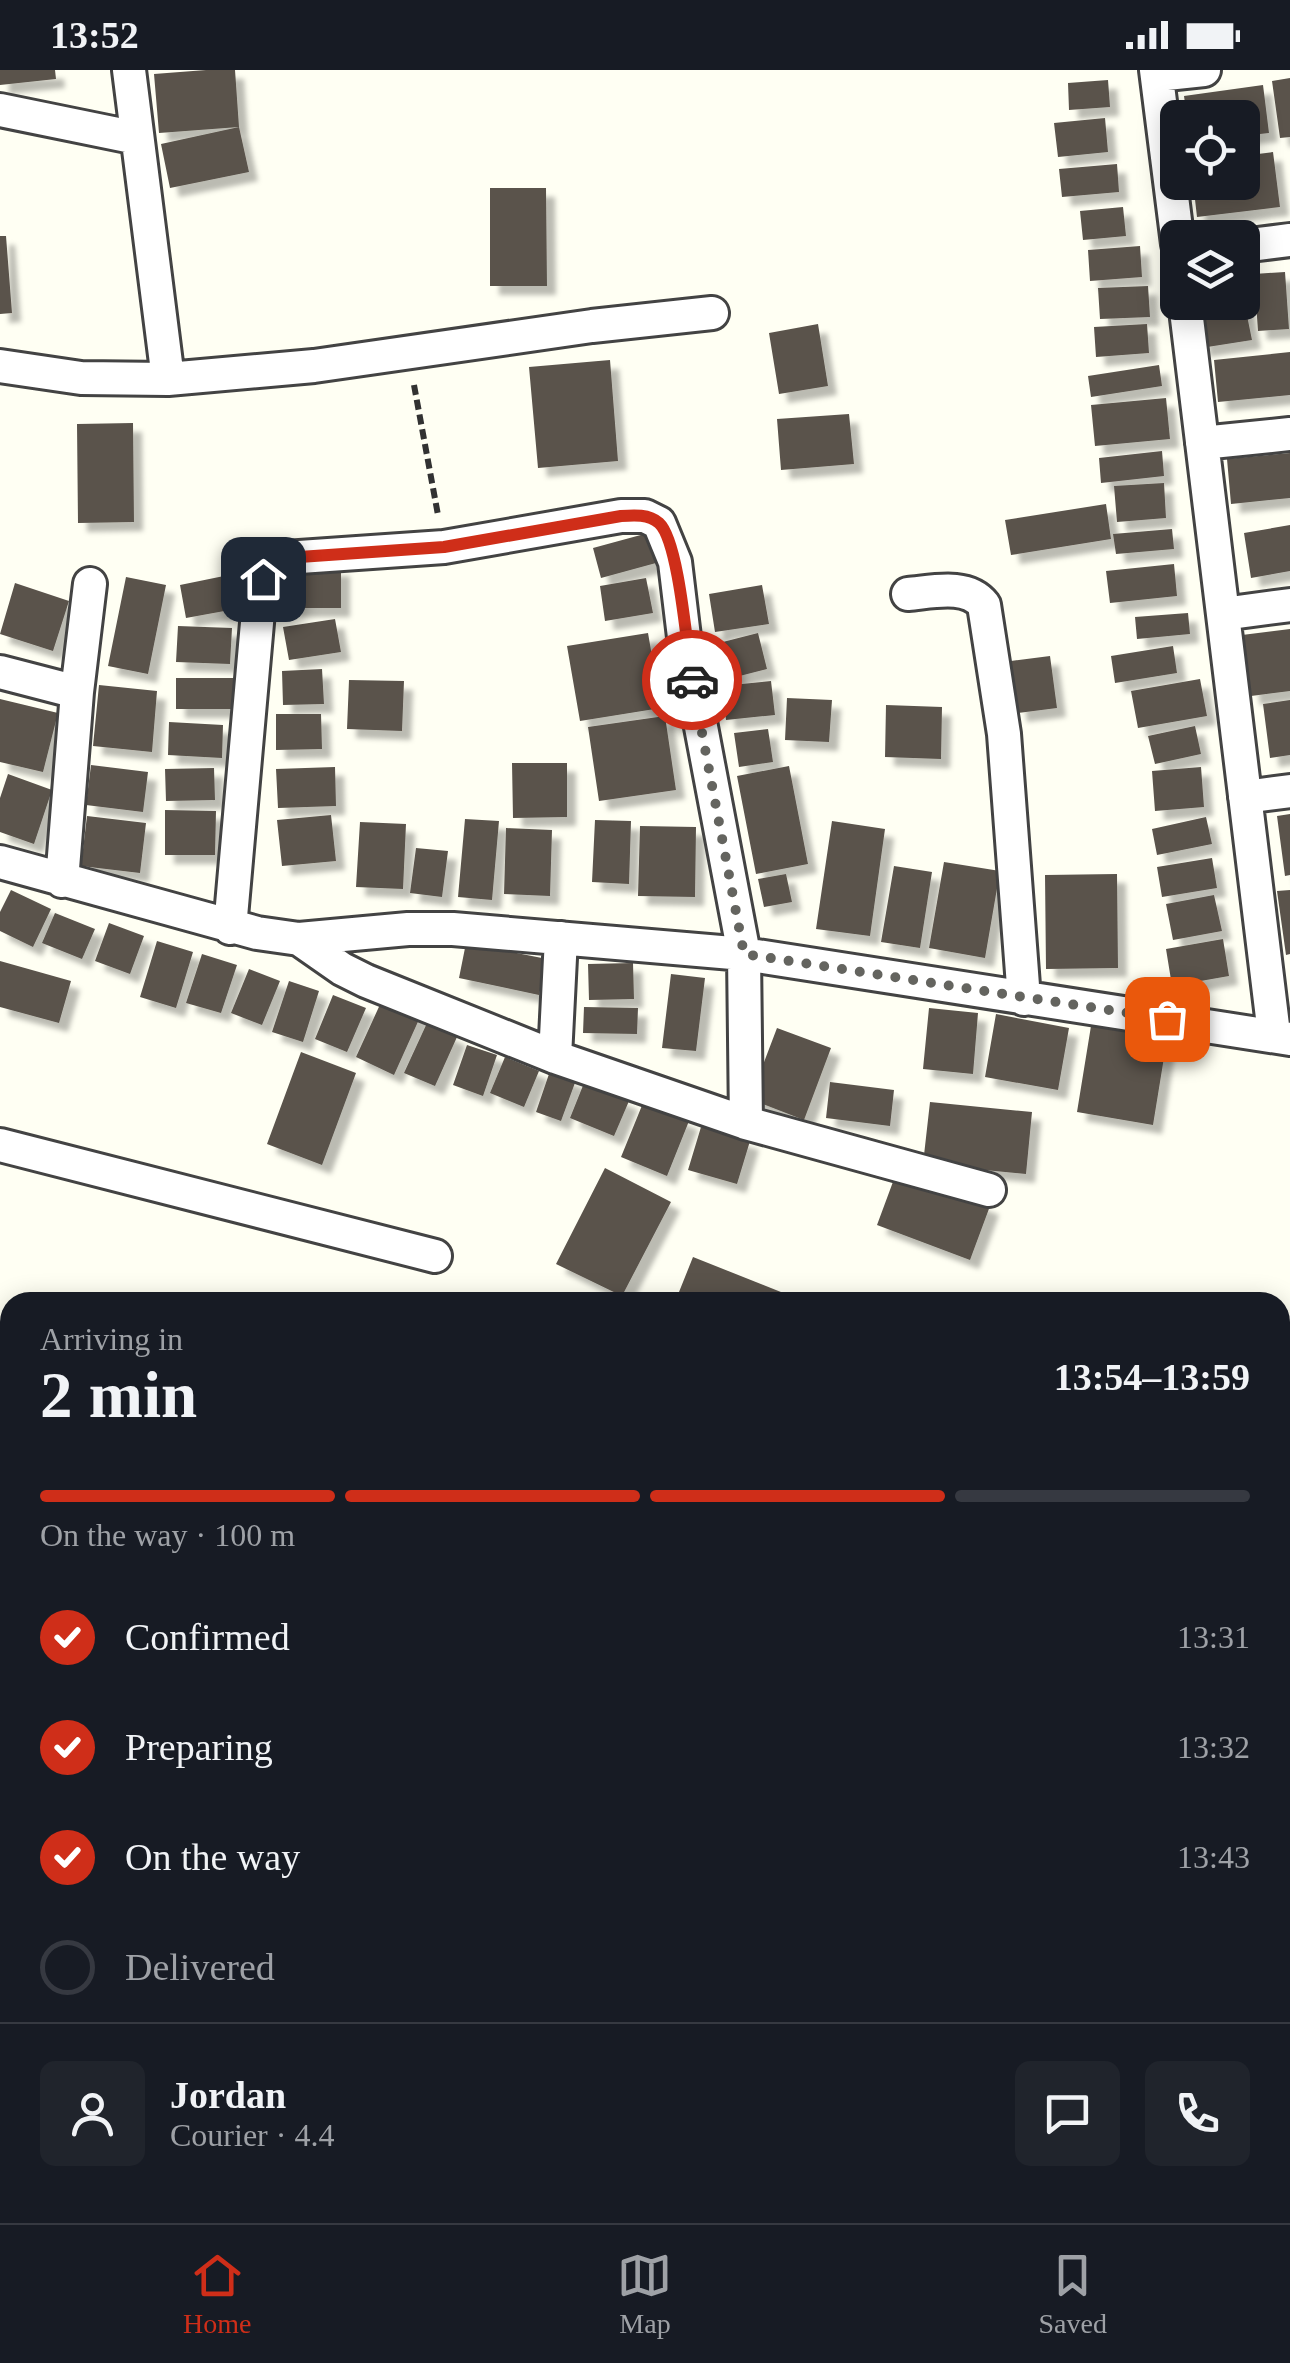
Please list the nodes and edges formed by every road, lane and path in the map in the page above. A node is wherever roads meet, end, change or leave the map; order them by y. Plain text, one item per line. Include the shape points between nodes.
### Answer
1 (129, 70) edge
2 (1204, 70) edge
3 (1156, 72) edge
4 (0, 110) edge
5 (137, 138) junction
6 (1175, 220) edge
7 (1290, 240) edge
8 (1260, 244) edge
9 (712, 313) dead end
10 (1187, 320) edge
11 (408, 354) junction
12 (0, 366) edge
13 (168, 379) junction
14 (1290, 434) edge
15 (1202, 442) junction
16 (444, 547) junction
17 (90, 584) dead end
18 (908, 594) dead end
19 (1290, 605) edge
20 (1223, 614) junction
21 (0, 672) edge
22 (76, 692) junction
23 (1290, 792) edge
24 (1245, 798) junction
25 (0, 862) edge
26 (62, 881) junction
27 (230, 928) junction
28 (562, 938) junction
29 (299, 939) junction
30 (744, 954) junction
31 (1279, 980) edge
32 (1024, 999) junction
33 (1282, 1036) edge
34 (555, 1057) junction
35 (746, 1124) junction
36 (0, 1145) edge
37 (989, 1190) dead end
38 (435, 1256) dead end

1 - 5 street
2 - 3 street
3 - 6 street
4 - 5 street
5 - 13 street
7 - 8 street
9 - 11 street
10 - 15 street
11 - 13 street
11 - 16 path
12 - 13 street via 81,378
14 - 15 street
15 - 20 street
16 - 27 street via 285,558 266,571
16 - 30 street via 634,515 663,528 675,562
17 - 22 street
18 - 32 street via 966,592 984,604 1004,734
19 - 20 street
20 - 24 street
21 - 22 street
22 - 26 street
23 - 24 street
24 - 31 street
25 - 26 street
26 - 27 street
27 - 29 street
28 - 29 street via 408,929
28 - 30 street
28 - 34 street
29 - 34 street via 366,981
30 - 32 street
30 - 35 street
31 - 33 street
32 - 33 street
34 - 35 street
35 - 37 street
36 - 38 street

